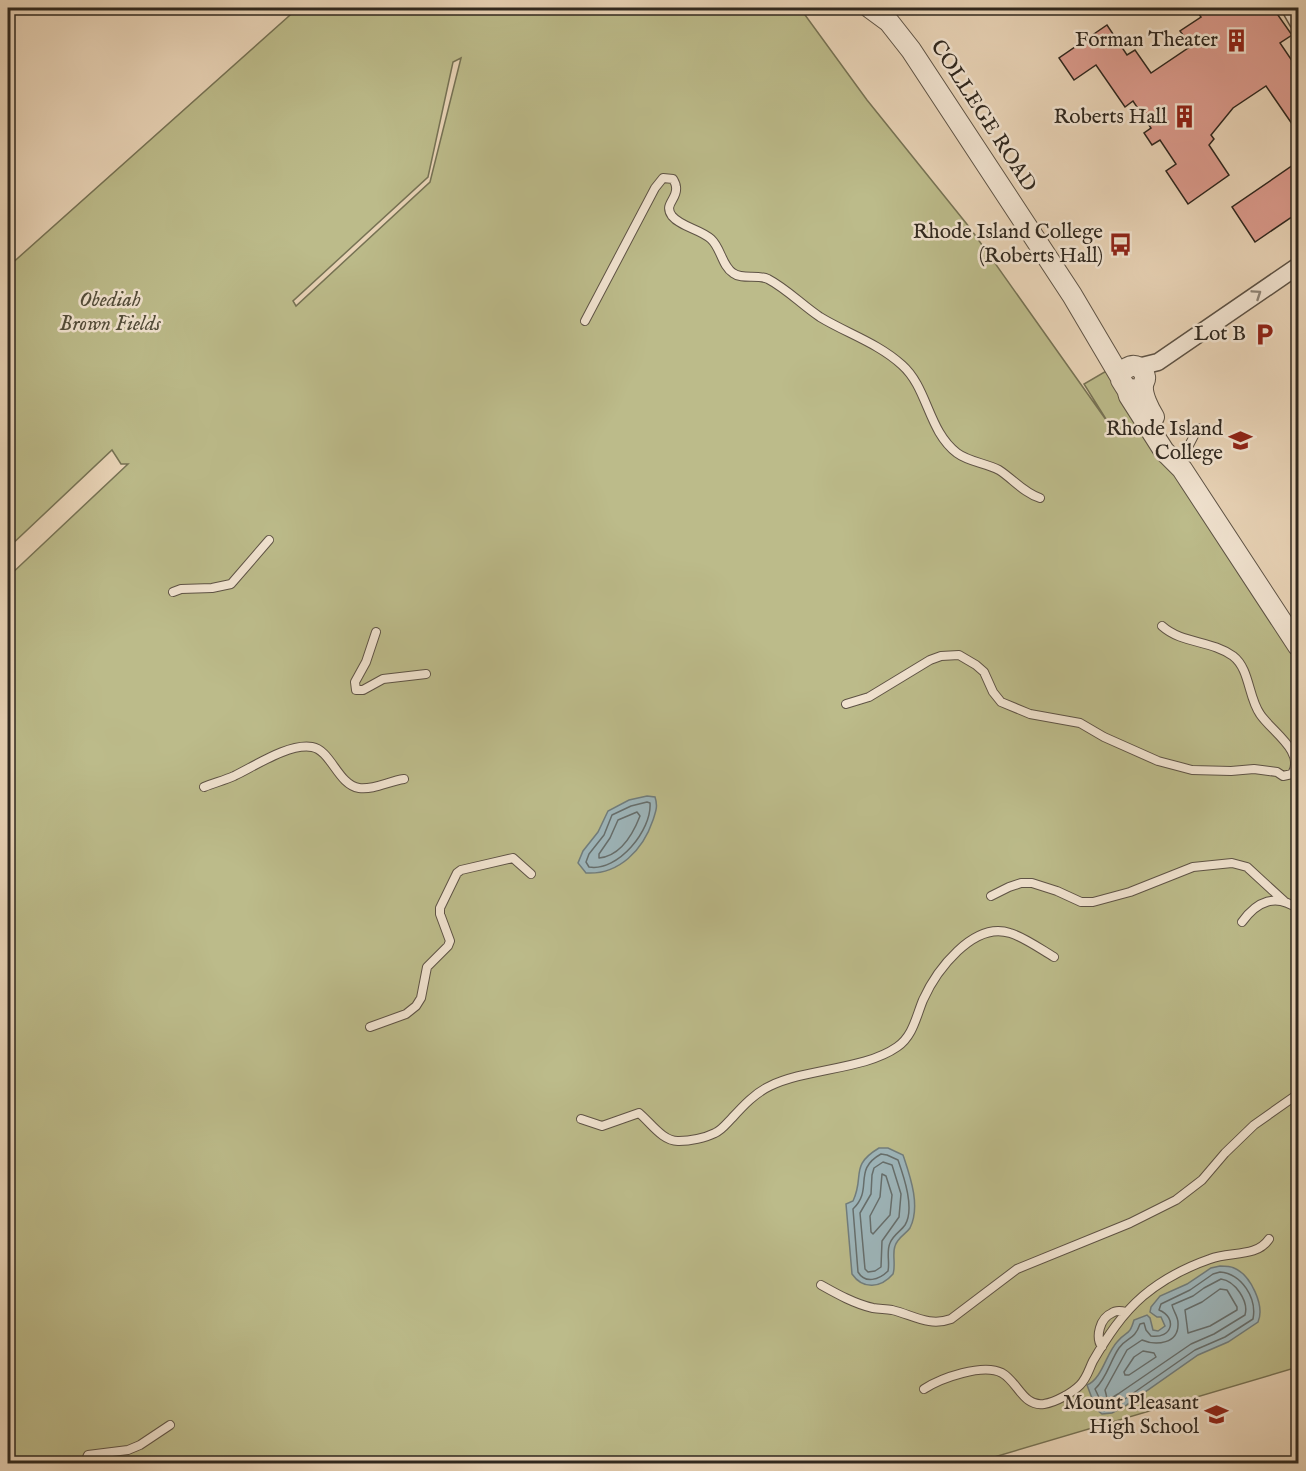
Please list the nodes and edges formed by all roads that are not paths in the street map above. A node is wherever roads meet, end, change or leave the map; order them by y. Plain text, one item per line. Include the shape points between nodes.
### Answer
1 (870, 8) edge
2 (1290, 8) edge
3 (1299, 22) edge
4 (1299, 266) edge
5 (585, 321) dead end
6 (1137, 375) junction
7 (1198, 428) dead end
8 (1178, 462) junction
9 (1040, 498) dead end
10 (269, 540) dead end
11 (173, 592) dead end
12 (1162, 626) dead end
13 (376, 632) dead end
14 (1299, 646) edge
15 (426, 674) dead end
16 (846, 704) dead end
17 (404, 779) dead end
18 (204, 787) dead end
19 (531, 874) dead end
20 (991, 896) dead end
21 (1284, 901) junction
22 (1299, 909) edge
23 (1242, 922) dead end
24 (1054, 957) dead end
25 (370, 1026) dead end
26 (1299, 1094) edge
27 (581, 1119) dead end
28 (1269, 1239) dead end
29 (821, 1285) dead end
30 (1126, 1312) junction
31 (1102, 1347) junction
32 (924, 1389) dead end
33 (170, 1425) dead end
34 (84, 1464) edge

1 - 6 street, COLLEGE ROAD via 889,22 911,50 1072,295 1109,360
2 - 3 street
6 -> 4 street
5 - 9 lane via 655,188 663,178 673,179 675,195 668,211 673,218 711,239 730,272 766,278 819,317 896,359 914,378 936,426 952,448 995,468 1030,495
6 - 8 street, COLLEGE ROAD via 1129,396 1164,451
7 - 8 lane
8 - 14 street, COLLEGE ROAD
10 - 11 lane via 231,584
12 - 16 lane via 1183,639 1223,650 1239,662 1257,710 1294,757 1296,766 1292,774 1283,776 1254,769 1192,770 1158,761 1080,723 1030,714 1001,702 984,672 959,655 930,660 869,697
13 - 15 lane via 355,682 356,690 383,679
17 - 18 lane via 362,789 353,787 323,754 309,746 287,751
19 - 25 lane via 513,858 457,873 440,908 450,942 427,967 421,998 406,1014
20 - 21 lane via 1021,883 1032,883 1081,902 1093,902 1193,867 1232,863 1247,867
21 - 22 lane
21 - 23 lane via 1258,905
24 - 27 lane via 1013,933 990,931 975,938 944,966 924,998 908,1036 896,1048 769,1086 715,1133 678,1141 667,1139 639,1113 602,1126
26 - 29 lane via 1254,1125 1202,1180 1176,1200 1017,1269 941,1323 871,1308
28 - 30 lane via 1260,1249 1212,1258 1168,1279
30 - 31 lane
30 - 31 lane via 1114,1312 1105,1318 1099,1337
31 - 32 lane via 1081,1384 1044,1404 1033,1403 1005,1375 989,1370 950,1376
33 - 34 lane via 140,1445 116,1453 88,1455

